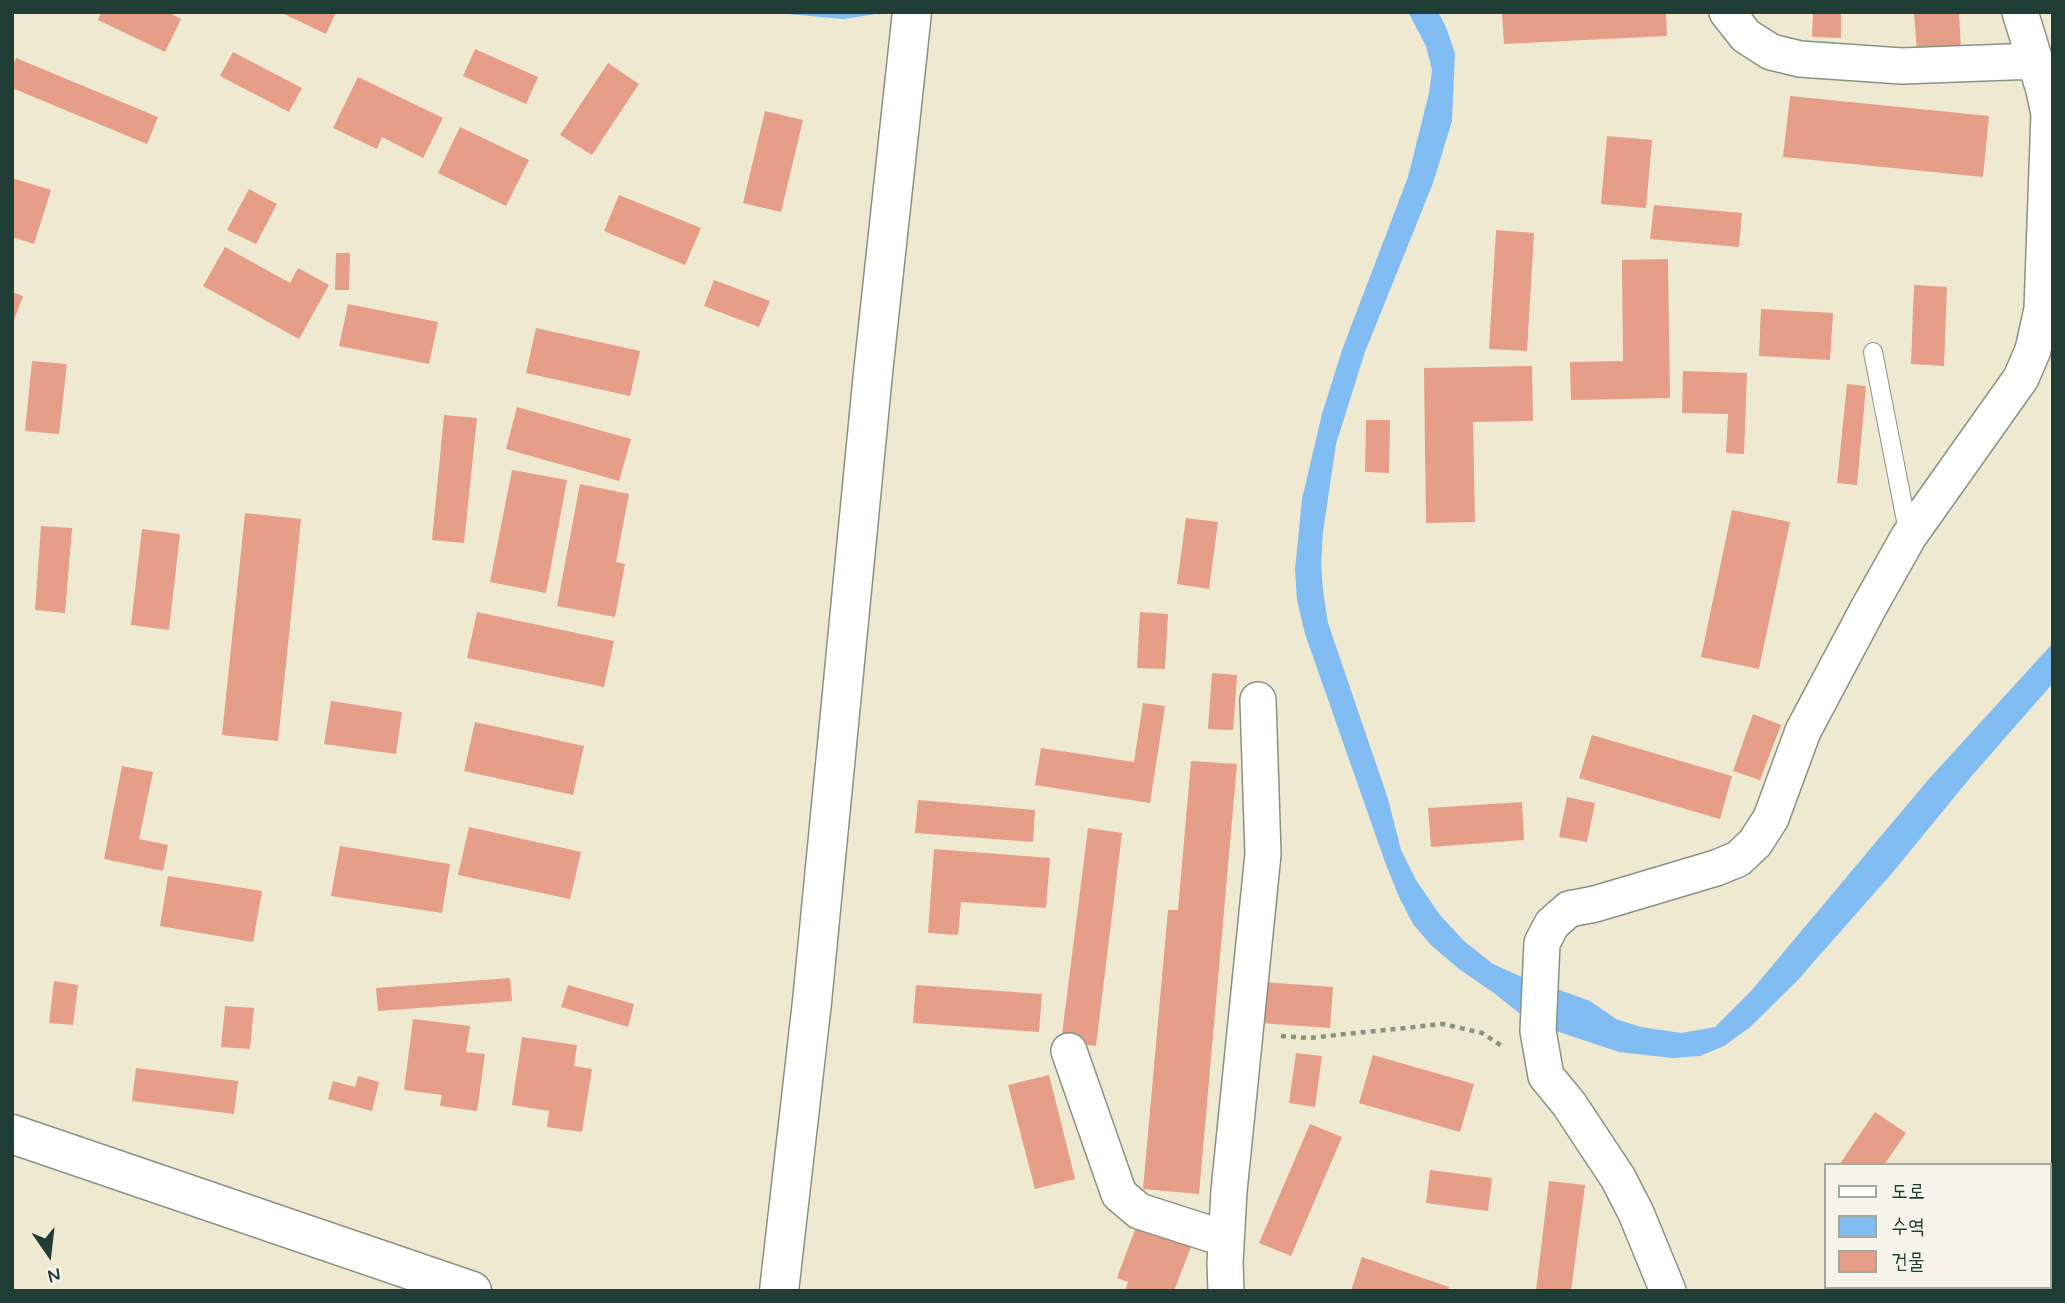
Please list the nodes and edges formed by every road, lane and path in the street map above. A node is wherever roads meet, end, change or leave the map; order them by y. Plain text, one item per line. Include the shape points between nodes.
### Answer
1 (1727, 12) edge
2 (2020, 12) edge
3 (911, 17) edge
4 (2036, 61) junction
5 (1873, 352) dead end
6 (1909, 536) junction
7 (1258, 700) dead end
8 (1244, 1035) junction
9 (1069, 1051) dead end
10 (1546, 1076) junction
11 (12, 1134) edge
12 (1226, 1239) junction
13 (472, 1291) edge
14 (779, 1291) edge
15 (1226, 1291) edge
16 (1668, 1291) edge

1 - 4 street via 1746,36 1772,52 1800,59 1902,66
2 - 4 street
3 - 14 main road
4 - 6 street via 2049,114 2042,309 2033,351 2003,406
5 - 6 lane
6 - 10 street via 1803,731 1771,818 1755,843 1738,859 1716,868 1569,909 1552,923 1542,943 1539,978 1538,1031
7 - 8 street via 1262,854
8 - 10 path via 1308,1038 1443,1024 1482,1034
8 - 12 street
9 - 12 street via 1119,1194 1139,1211
10 - 16 street via 1618,1178
11 - 13 main road
12 - 15 street

